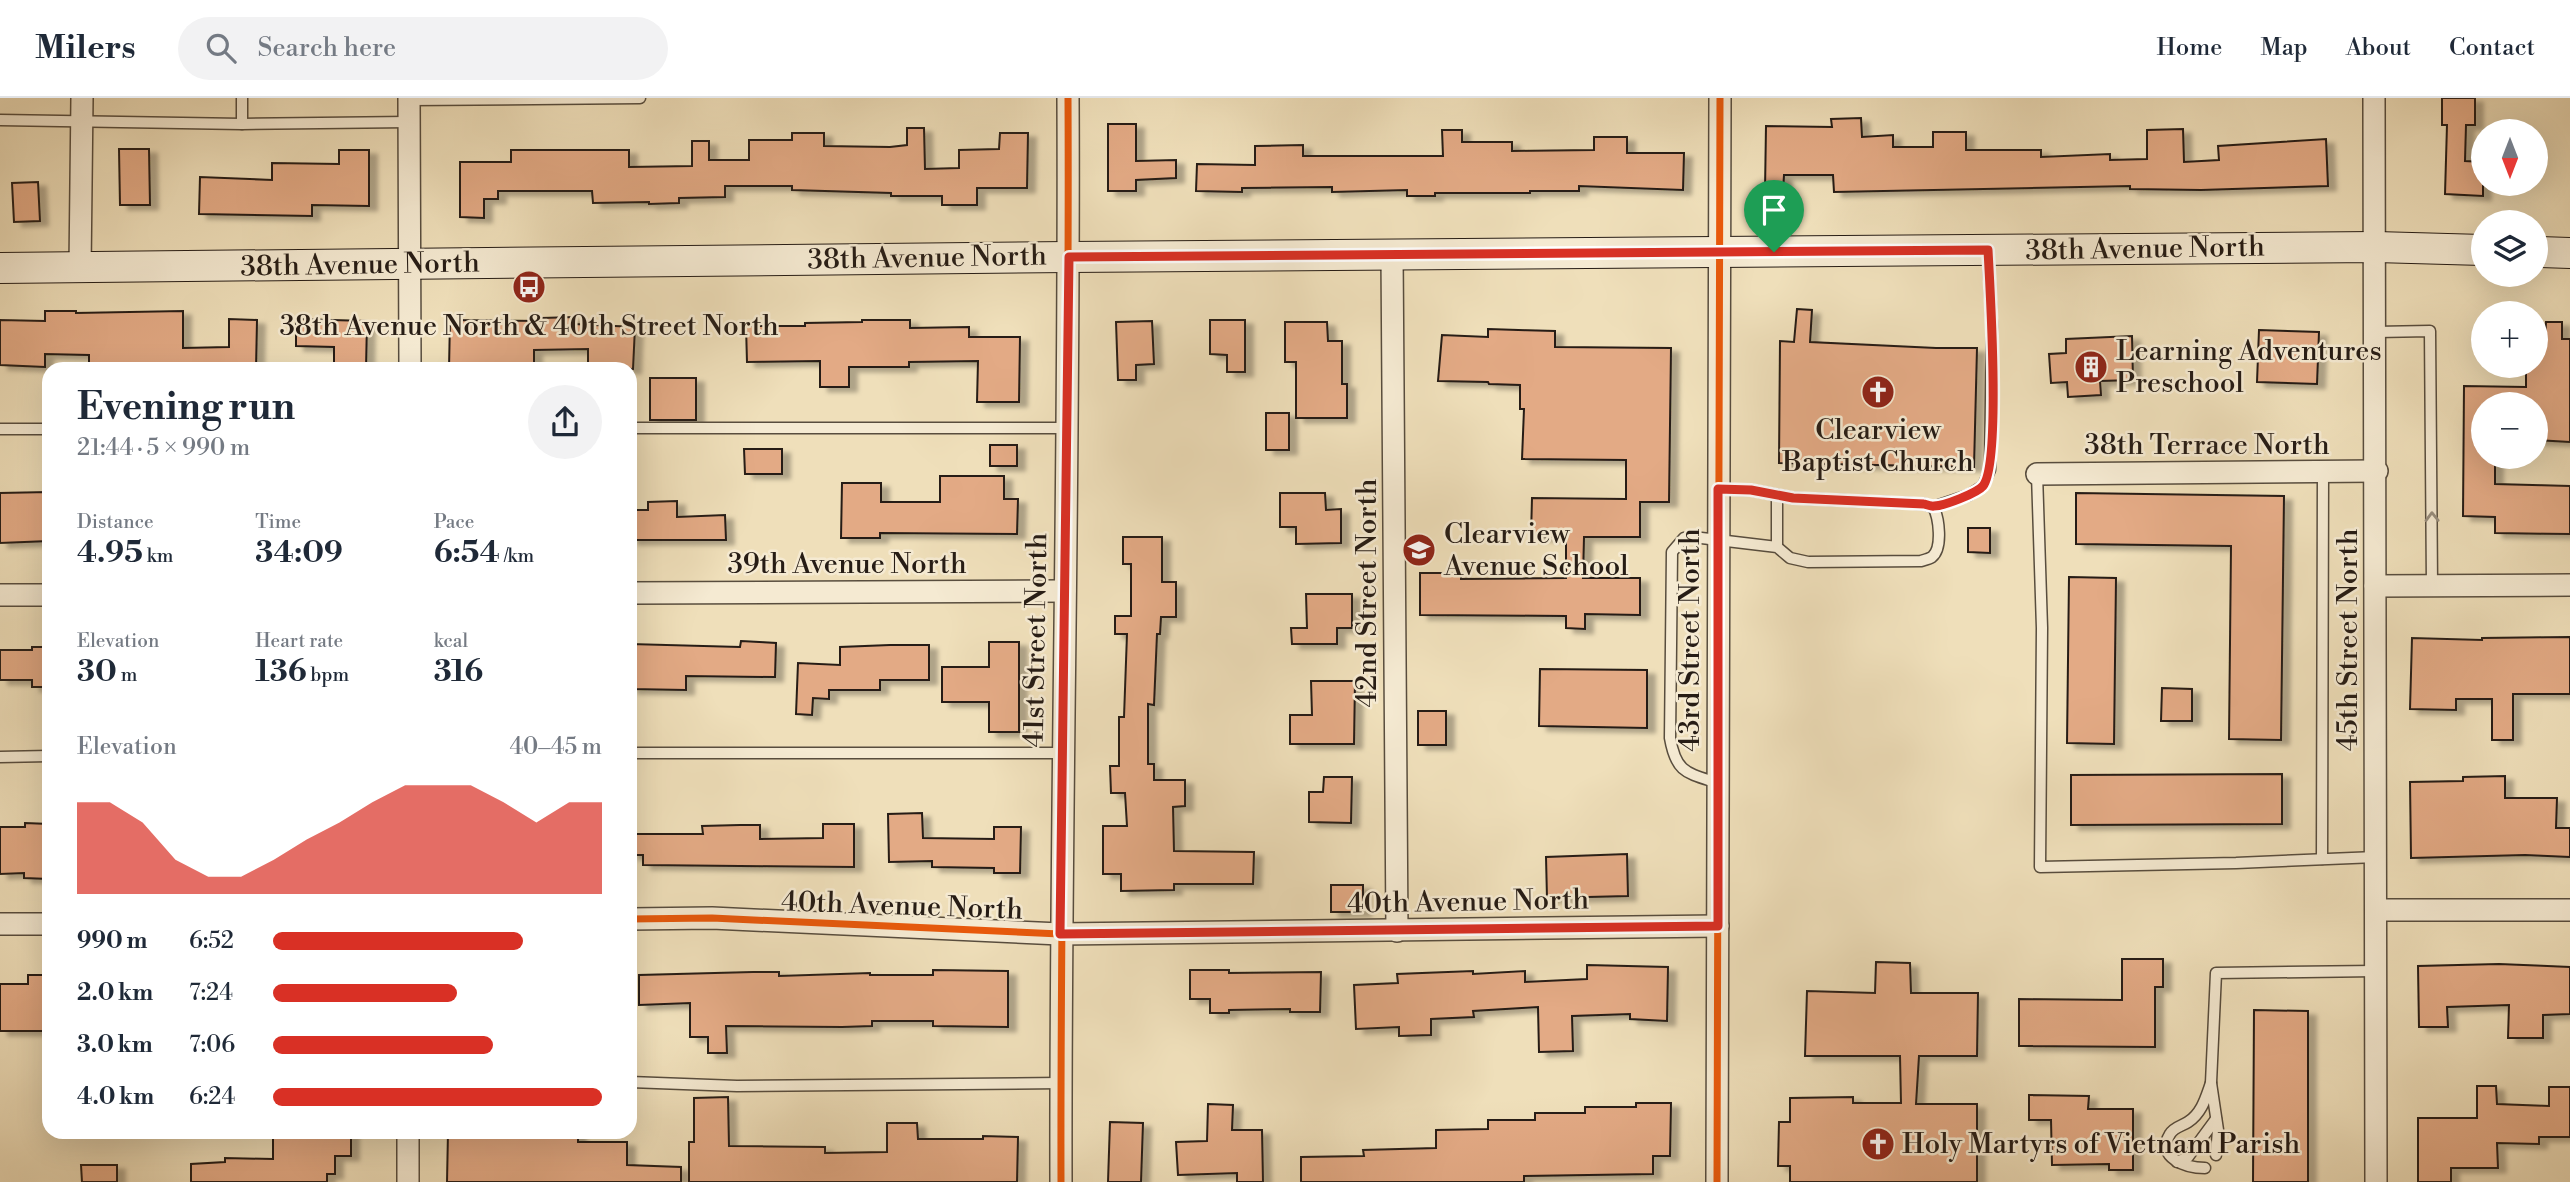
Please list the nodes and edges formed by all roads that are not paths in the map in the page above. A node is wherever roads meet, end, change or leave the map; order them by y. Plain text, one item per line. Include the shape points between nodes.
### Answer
1 (82, 98) edge
2 (242, 98) edge
3 (640, 98) edge
4 (1068, 98) edge
5 (1720, 98) edge
6 (2374, 98) edge
7 (409, 99) edge
8 (0, 120) edge
9 (82, 120) junction
10 (409, 122) junction
11 (242, 124) junction
12 (2376, 247) junction
13 (1988, 250) junction
14 (2471, 250) edge
15 (2548, 252) edge
16 (1718, 253) junction
17 (2570, 253) edge
18 (1392, 254) junction
19 (1069, 257) junction
20 (409, 264) junction
21 (0, 268) edge
22 (80, 269) junction
23 (2376, 332) junction
24 (410, 362) edge
25 (637, 428) edge
26 (1067, 428) junction
27 (0, 429) edge
28 (42, 429) edge
29 (2376, 471) junction
30 (2323, 472) junction
31 (2037, 474) joint
32 (1718, 489) junction
33 (1777, 495) junction
34 (1933, 507) junction
35 (1718, 539) junction
36 (1777, 547) junction
37 (2570, 585) edge
38 (2375, 586) junction
39 (2432, 586) junction
40 (1065, 591) junction
41 (637, 593) edge
42 (0, 595) edge
43 (42, 595) edge
44 (637, 753) edge
45 (1063, 753) junction
46 (42, 756) edge
47 (0, 757) edge
48 (1718, 783) junction
49 (2376, 857) junction
50 (2322, 859) junction
51 (2376, 910) junction
52 (2570, 910) edge
53 (637, 919) edge
54 (0, 924) edge
55 (42, 924) edge
56 (1718, 926) junction
57 (1397, 931) junction
58 (1060, 934) junction
59 (2376, 971) junction
60 (637, 1082) edge
61 (1061, 1083) junction
62 (2211, 1083) junction
63 (2216, 1119) junction
64 (408, 1139) edge
65 (2216, 1154) dead end
66 (2178, 1162) junction
67 (2205, 1168) dead end
68 (408, 1182) edge
69 (1061, 1182) edge
70 (1717, 1182) edge
71 (2376, 1182) edge

1 - 9 street
2 - 11 lane
3 - 7 lane
4 - 19 street, 41st Street North
5 - 16 street, 43rd Street North
6 - 12 street, 45th Street North
7 - 10 street
8 - 9 lane
9 - 11 lane
9 - 22 street
10 - 11 lane
10 - 20 street
12 - 13 main road, 38th Avenue North
12 - 14 main road, 38th Avenue North
12 - 23 street, 45th Street North
13 - 16 main road, 38th Avenue North
13 - 34 lane via 1990,470 1983,486
15 - 17 main road
16 - 18 main road, 38th Avenue North
16 - 32 street, 43rd Street North
18 - 19 main road, 38th Avenue North
18 - 57 street, 42nd Street North
19 - 20 main road, 38th Avenue North
19 - 26 street, 41st Street North
20 - 22 main road, 38th Avenue North
20 - 24 street
21 - 22 main road, 38th Avenue North
23 - 29 street, 45th Street North
39 -> 23 lane via 2430,331
25 - 26 lane
26 - 40 street, 41st Street North
27 - 28 lane
29 - 30 street, 38th Terrace North
29 - 38 street, 45th Street North
30 - 31 street, 38th Terrace North
30 - 50 lane
31 - 50 lane via 2042,628 2040,867
32 - 33 lane
32 - 35 street, 43rd Street North
33 - 34 lane
33 - 36 lane
34 - 36 lane via 1939,517 1938,548 1932,557 1921,561 1808,562 1790,558
35 - 36 lane
35 - 48 street, 43rd Street North
35 - 48 lane via 1684,538 1672,552 1670,738 1673,756 1684,772
37 - 39 street
38 - 39 street
38 - 49 street, 45th Street North
40 - 41 street, 39th Avenue North
40 - 45 street, 41st Street North
42 - 43 street
44 - 45 lane
45 - 58 street, 41st Street North
46 - 47 lane
48 - 56 street, 43rd Street North
49 - 50 lane
49 - 51 street, 45th Street North
51 - 52 street
51 - 59 street, 45th Street North
53 - 58 street, 40th Avenue North
54 - 55 street
56 - 57 street, 40th Avenue North
56 - 70 street, 43rd Street North
57 - 58 street, 40th Avenue North
58 - 61 street, 41st Street North
59 - 62 lane via 2216,973
59 - 71 street, 45th Street North
60 - 61 lane via 737,1087
61 - 69 street, 41st Street North
62 - 63 lane
62 - 66 lane via 2191,1120 2168,1136 2166,1149
63 - 65 lane
63 - 66 lane via 2188,1157
64 - 68 street
66 - 67 lane

